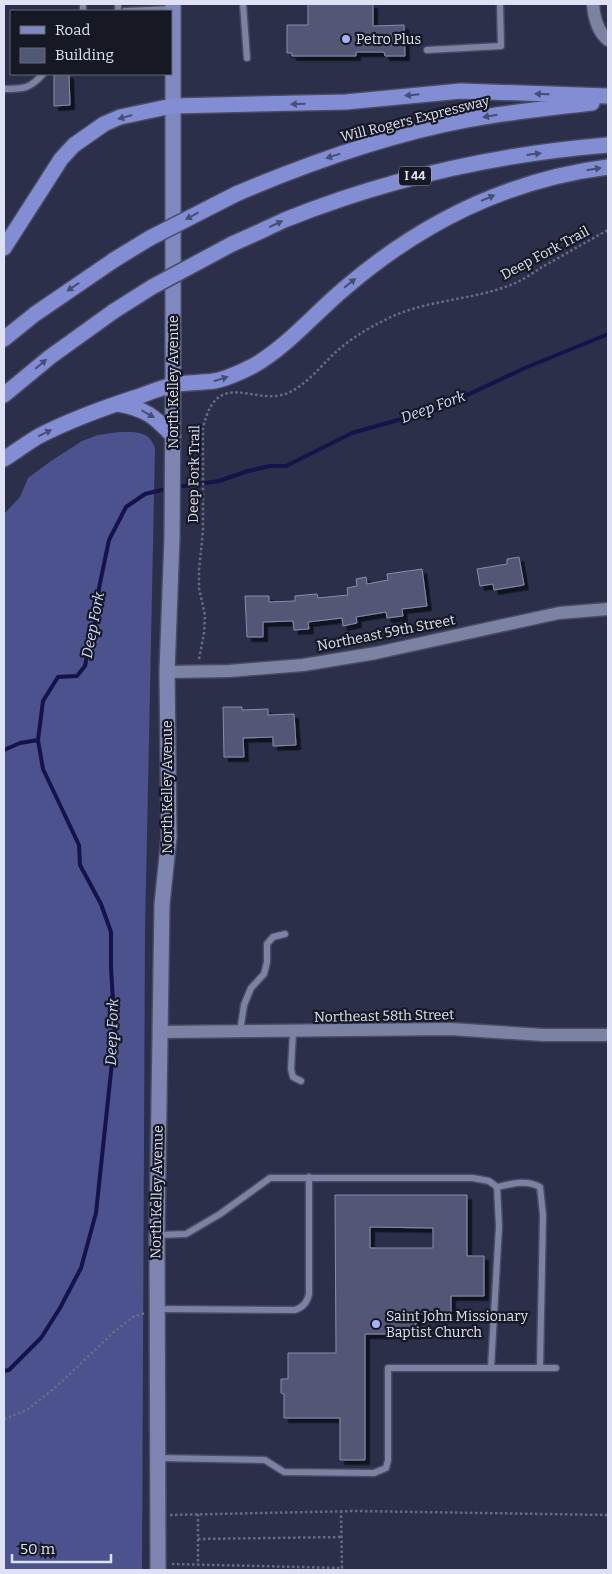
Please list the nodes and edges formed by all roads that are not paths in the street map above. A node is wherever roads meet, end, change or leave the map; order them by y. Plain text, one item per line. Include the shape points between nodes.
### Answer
1 (243, 4) edge
2 (500, 4) edge
3 (593, 4) edge
4 (173, 6) edge
5 (135, 10) edge
6 (608, 40) edge
7 (427, 50) dead end
8 (247, 58) dead end
9 (42, 75) edge
10 (4, 89) edge
11 (608, 96) edge
12 (608, 102) edge
13 (172, 106) junction
14 (608, 145) edge
15 (608, 166) edge
16 (4, 248) edge
17 (4, 338) edge
18 (173, 385) junction
19 (4, 395) edge
20 (116, 404) junction
21 (173, 436) junction
22 (4, 459) edge
23 (608, 609) edge
24 (167, 672) junction
25 (285, 934) dead end
26 (160, 1032) junction
27 (240, 1032) junction
28 (293, 1032) junction
29 (608, 1035) edge
30 (301, 1081) dead end
31 (309, 1177) junction
32 (497, 1187) junction
33 (157, 1235) junction
34 (156, 1309) junction
35 (492, 1368) junction
36 (540, 1368) junction
37 (556, 1368) dead end
38 (158, 1458) junction
39 (158, 1567) edge

1 - 8 lane
2 - 7 lane via 501,46
3 - 6 street via 594,18
4 - 5 lane
4 - 13 main road, North Kelley Avenue
9 - 10 lane via 23,90
11 -> 13 highway via 461,91 346,102
12 -> 17 highway, Will Rogers Expressway, bridge via 467,120 322,159 236,194 150,238
13 -> 16 highway via 120,117 97,128 74,145 61,159
13 - 18 main road, North Kelley Avenue
19 -> 14 highway, I 44, bridge via 50,357 152,287 232,244 286,220 412,177 459,166
18 -> 15 highway via 215,381 260,362 296,335 371,266 437,222 519,186
18 - 20 highway
18 - 21 street, North Kelley Avenue
20 -> 21 highway via 144,411
22 -> 20 highway via 38,437
21 - 24 street, North Kelley Avenue
23 - 24 street, Northeast 59th Street via 559,613 376,653 303,665
24 - 26 street, North Kelley Avenue via 169,837 162,904
25 - 27 lane via 273,937 267,944 264,974 251,988 244,1005
26 - 27 street, Northeast 58th Street
26 - 33 street, North Kelley Avenue
27 - 28 street, Northeast 58th Street
28 - 29 street, Northeast 58th Street via 450,1029
28 - 30 lane via 291,1069 293,1077
31 - 32 lane via 473,1178 489,1181
31 - 33 lane via 270,1178 186,1234
31 - 34 lane via 309,1294 302,1307 295,1310
32 - 35 lane via 499,1226
32 - 36 lane via 526,1182 540,1187
33 - 34 street, North Kelley Avenue
34 - 38 street, North Kelley Avenue
35 - 36 lane
35 - 38 lane via 388,1368 388,1460 386,1468 374,1473 284,1472 265,1460
36 - 37 lane
38 - 39 street, North Kelley Avenue

